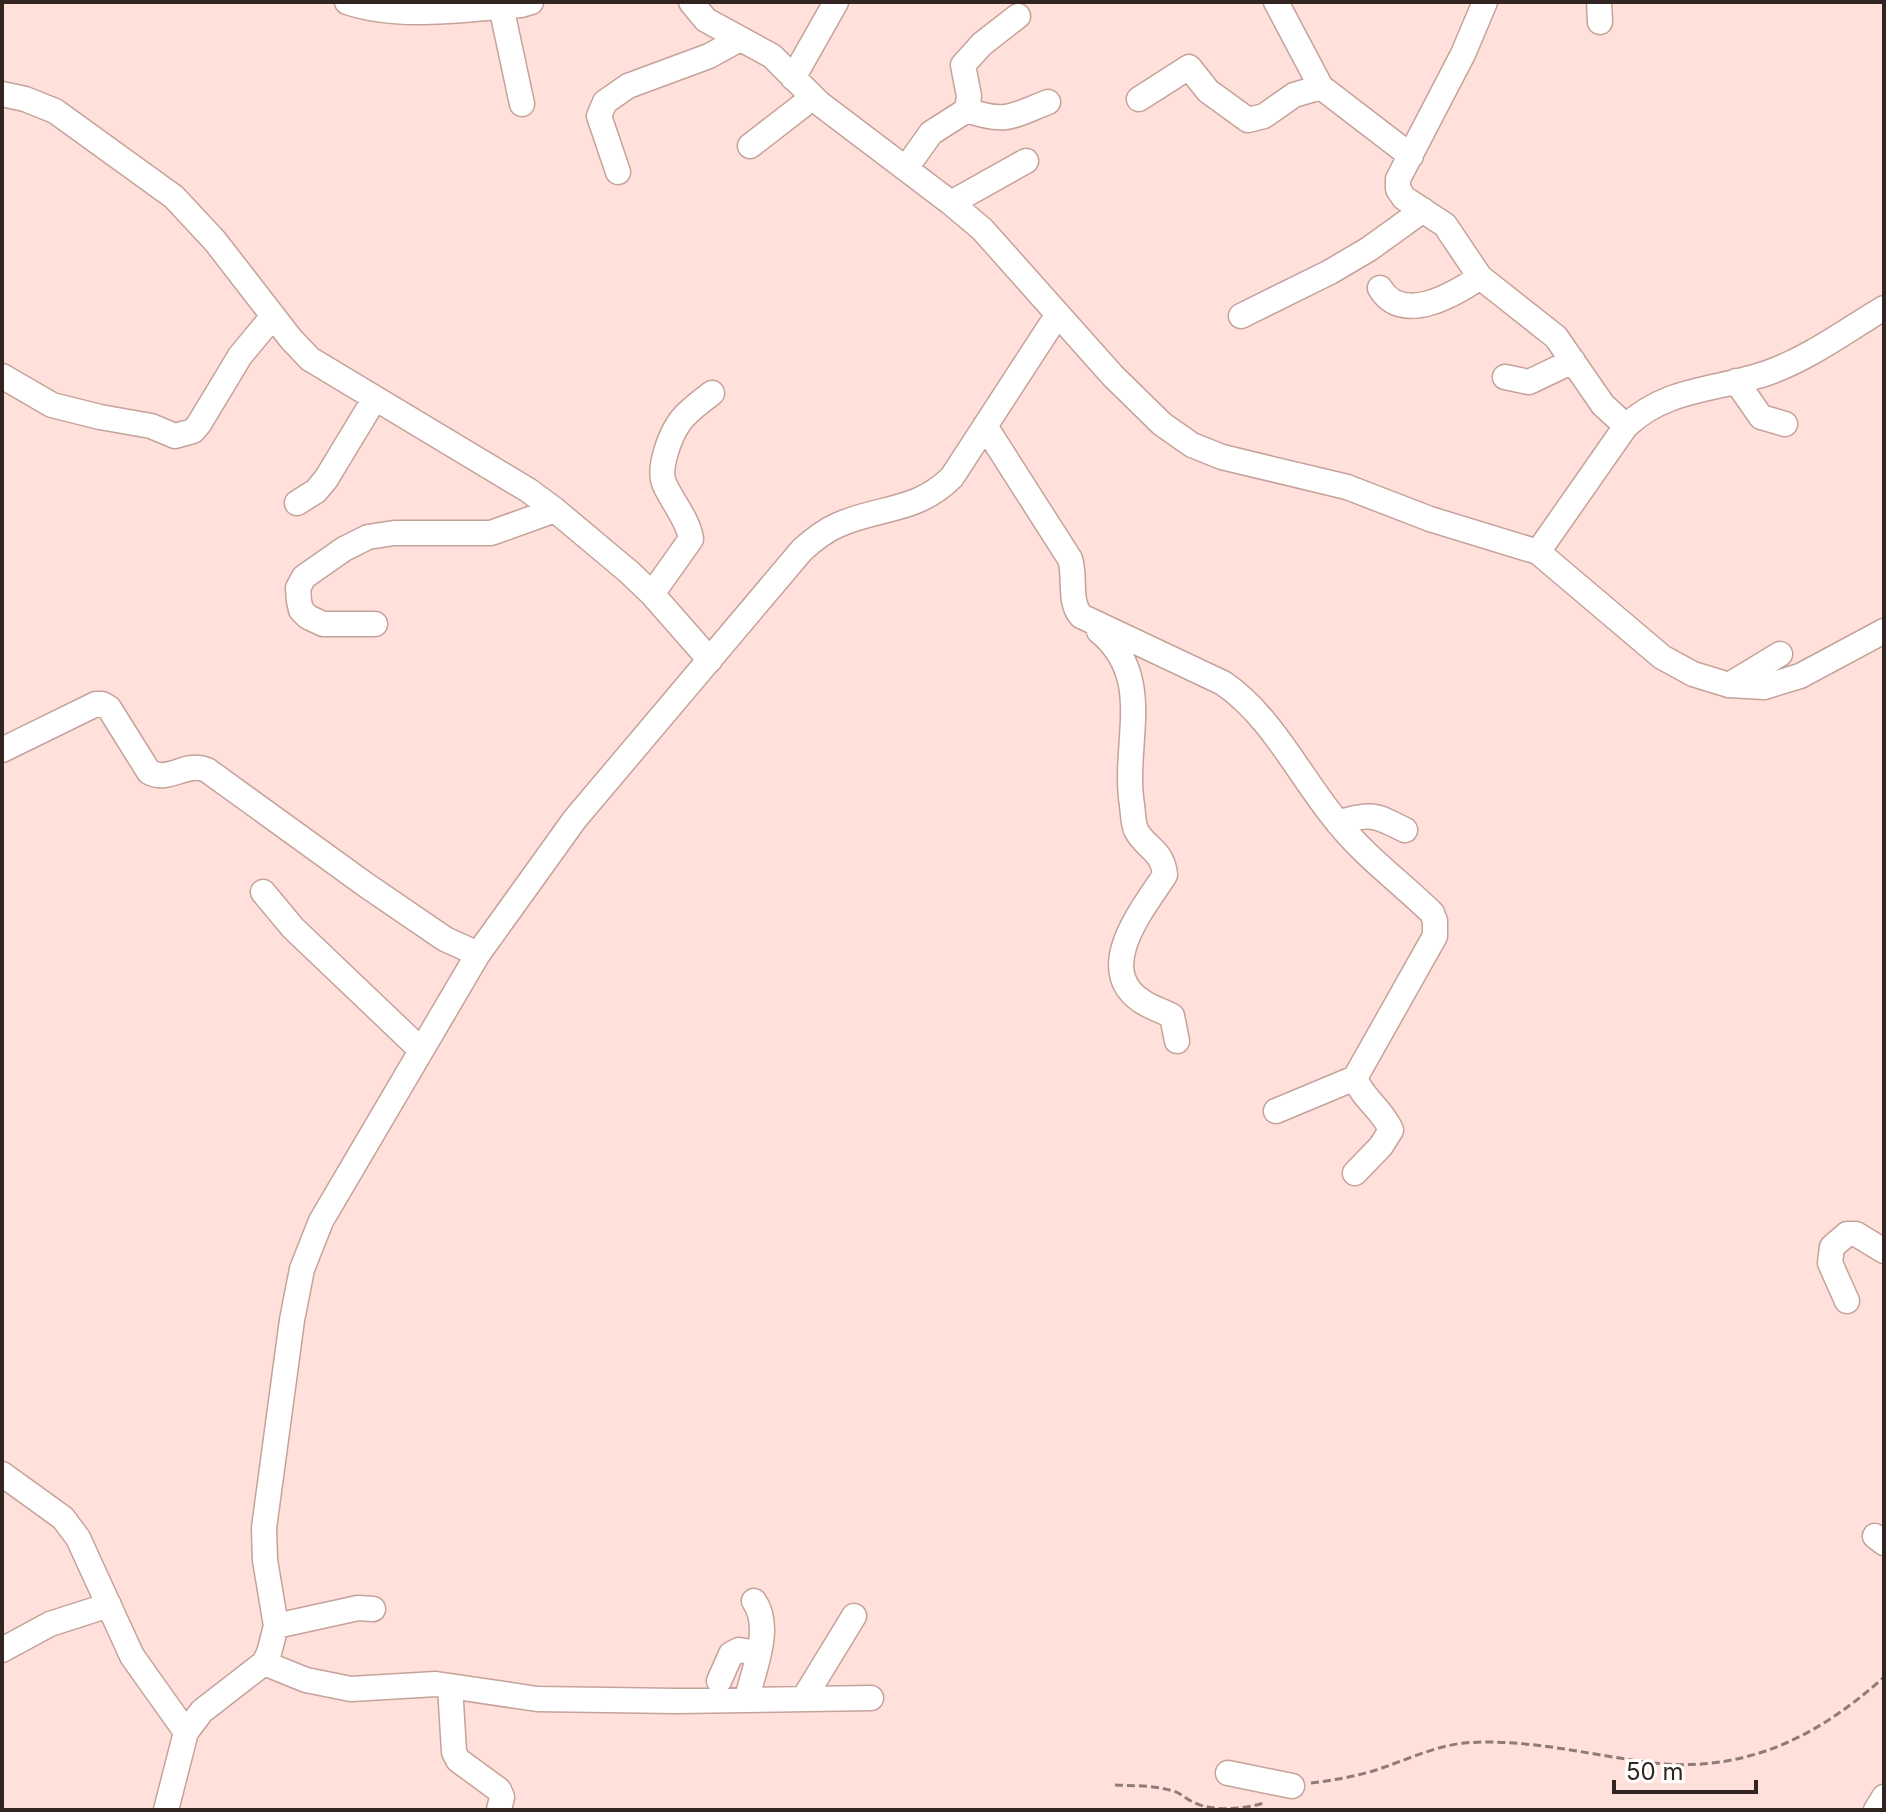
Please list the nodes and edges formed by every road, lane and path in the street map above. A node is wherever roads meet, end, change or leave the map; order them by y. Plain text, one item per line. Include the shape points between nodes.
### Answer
1 (347, 2) edge
2 (531, 2) edge
3 (691, 2) edge
4 (836, 2) edge
5 (1276, 2) edge
6 (1485, 2) edge
7 (501, 6) junction
8 (1018, 16) dead end
9 (740, 39) junction
10 (793, 78) junction
11 (1321, 87) junction
12 (2, 94) edge
13 (812, 98) junction
14 (1139, 99) dead end
15 (1048, 102) dead end
16 (522, 104) dead end
17 (967, 110) junction
18 (750, 146) dead end
19 (1411, 156) junction
20 (1026, 161) dead end
21 (906, 168) junction
22 (618, 172) dead end
23 (951, 203) junction
24 (1423, 210) junction
25 (1480, 277) junction
26 (1380, 288) dead end
27 (1884, 308) edge
28 (1058, 314) junction
29 (273, 316) junction
30 (1241, 316) dead end
31 (1573, 361) junction
32 (2, 376) edge
33 (1505, 377) dead end
34 (1736, 381) junction
35 (712, 393) dead end
36 (375, 398) junction
37 (1785, 424) dead end
38 (985, 426) junction
39 (1626, 426) junction
40 (297, 503) dead end
41 (555, 510) junction
42 (1538, 552) junction
43 (652, 594) junction
44 (1081, 616) junction
45 (375, 624) dead end
46 (1884, 631) edge
47 (1780, 654) dead end
48 (710, 660) junction
49 (1729, 685) junction
50 (2, 750) edge
51 (1338, 823) junction
52 (1405, 830) dead end
53 (263, 892) dead end
54 (478, 954) junction
55 (1177, 1041) dead end
56 (421, 1050) junction
57 (1355, 1078) junction
58 (1276, 1111) dead end
59 (1355, 1173) dead end
60 (1884, 1251) edge
61 (1847, 1301) dead end
62 (2, 1474) edge
63 (754, 1601) dead end
64 (109, 1605) junction
65 (373, 1609) dead end
66 (854, 1616) dead end
67 (276, 1626) junction
68 (2, 1650) edge
69 (757, 1653) junction
70 (264, 1663) junction
71 (1884, 1677) edge
72 (719, 1681) dead end
73 (450, 1686) junction
74 (804, 1698) junction
75 (871, 1698) dead end
76 (747, 1699) junction
77 (186, 1732) junction
78 (1228, 1773) dead end
79 (1115, 1785) dead end
80 (1292, 1786) junction
81 (1884, 1797) edge
82 (166, 1810) edge
83 (499, 1810) edge
84 (1876, 1810) edge

1 - 7 street via 370,10 405,11
2 - 7 street
3 - 9 street via 706,20
4 - 10 street
5 - 11 street
6 - 19 street
7 - 16 street
8 - 17 street via 963,65
9 - 10 street via 772,56
9 - 22 street via 628,86 605,102 599,116
10 - 13 street
11 - 14 street via 1248,120 1208,91 1189,67
11 - 19 street
12 - 29 street via 55,111 174,197
13 - 18 street
13 - 21 street
15 - 17 street via 1001,119
17 - 21 street via 931,133
19 - 24 street via 1398,189
20 - 23 street
21 - 23 street
23 - 28 street
24 - 25 street via 1445,225
24 - 30 street via 1330,272
25 - 26 street via 1456,294 1422,305 1398,304
25 - 31 street via 1556,337
27 - 34 street via 1794,363
28 - 38 street
28 - 42 street via 1132,395 1192,445 1347,487
29 - 32 street via 240,356 199,424 185,434 175,436 52,405
29 - 36 street via 310,359
31 - 33 street via 1529,382
31 - 39 street via 1603,405
34 - 37 street via 1761,417
34 - 39 street via 1667,398 1643,409
35 - 43 street via 678,425 663,466 664,484 691,539
36 - 40 street via 326,479
36 - 41 street
38 - 44 street via 1070,559 1074,602
38 - 48 street via 936,493 841,524 802,550
39 - 42 street
41 - 43 street
41 - 45 street via 491,533 368,537 304,577 299,601 308,617 323,624
42 - 49 street via 1662,657
43 - 48 street
44 - 51 street via 1241,695
44 - 55 street via 1113,642 1127,667 1134,734 1129,787 1136,830 1164,862 1165,875 1124,942 1119,961 1127,986 1141,1001 1172,1016
46 - 49 street via 1800,676 1764,687
47 - 49 street
48 - 54 street via 575,819
50 - 54 street via 102,704 149,772 165,777 196,766 207,770 445,939
51 - 52 street via 1375,815
51 - 57 street via 1432,913 1436,928
53 - 56 street via 293,928
54 - 56 street
56 - 67 street via 321,1221 302,1269 264,1528
57 - 58 street
57 - 59 street via 1391,1130
60 - 61 street via 1856,1234 1847,1234 1832,1247 1830,1263
62 - 64 street via 63,1518
63 - 69 street via 763,1627
64 - 68 street via 50,1624
64 - 77 street via 132,1656
65 - 67 street
66 - 74 street
67 - 70 street
69 - 72 street via 731,1654
69 - 76 street
70 - 73 street via 336,1687
70 - 77 street via 202,1711
71 - 80 path via 1835,1717 1781,1746 1738,1760 1667,1764 1462,1743 1346,1778
73 - 76 street via 537,1699
73 - 83 street via 454,1752 499,1790
74 - 75 street
74 - 76 street
77 - 82 street
78 - 80 street
79 - 80 path via 1173,1791 1210,1808 1266,1802
81 - 84 street

